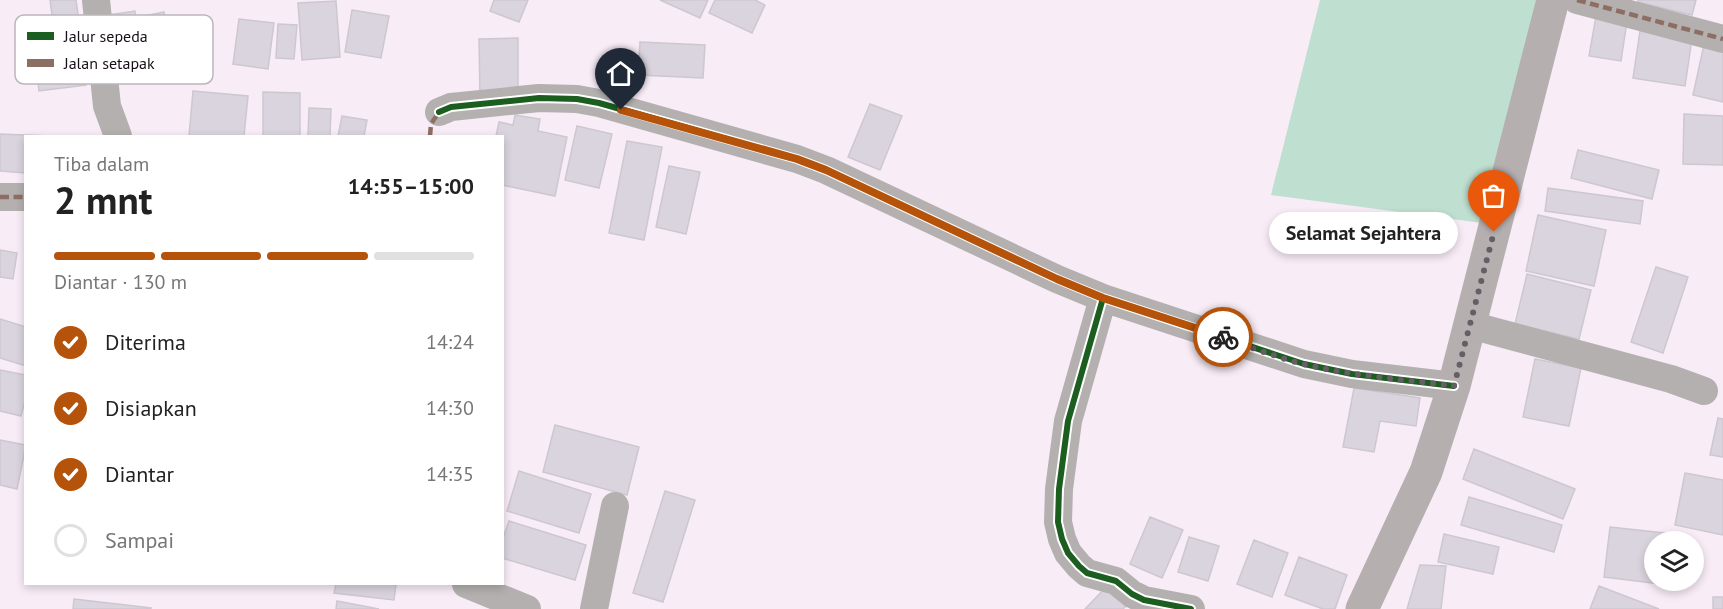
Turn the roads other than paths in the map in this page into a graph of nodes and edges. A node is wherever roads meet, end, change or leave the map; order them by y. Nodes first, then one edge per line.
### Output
1 (96, 0) edge
2 (1553, 0) edge
3 (1577, 0) edge
4 (98, 15) edge
5 (1723, 39) edge
6 (105, 84) edge
7 (439, 112) dead end
8 (118, 135) edge
9 (24, 196) edge
10 (0, 197) edge
11 (1103, 298) junction
12 (1470, 325) junction
13 (1454, 386) junction
14 (1704, 392) dead end
15 (615, 506) dead end
16 (468, 585) edge
17 (527, 609) edge
18 (594, 609) edge
19 (1191, 609) edge
20 (1362, 609) edge

1 - 4 street
2 - 12 main road
3 - 5 street
6 - 8 street
7 - 11 street
9 - 10 street
11 - 13 street
11 - 19 street
12 - 13 main road
12 - 14 street
13 - 20 main road
15 - 18 street
16 - 17 street

